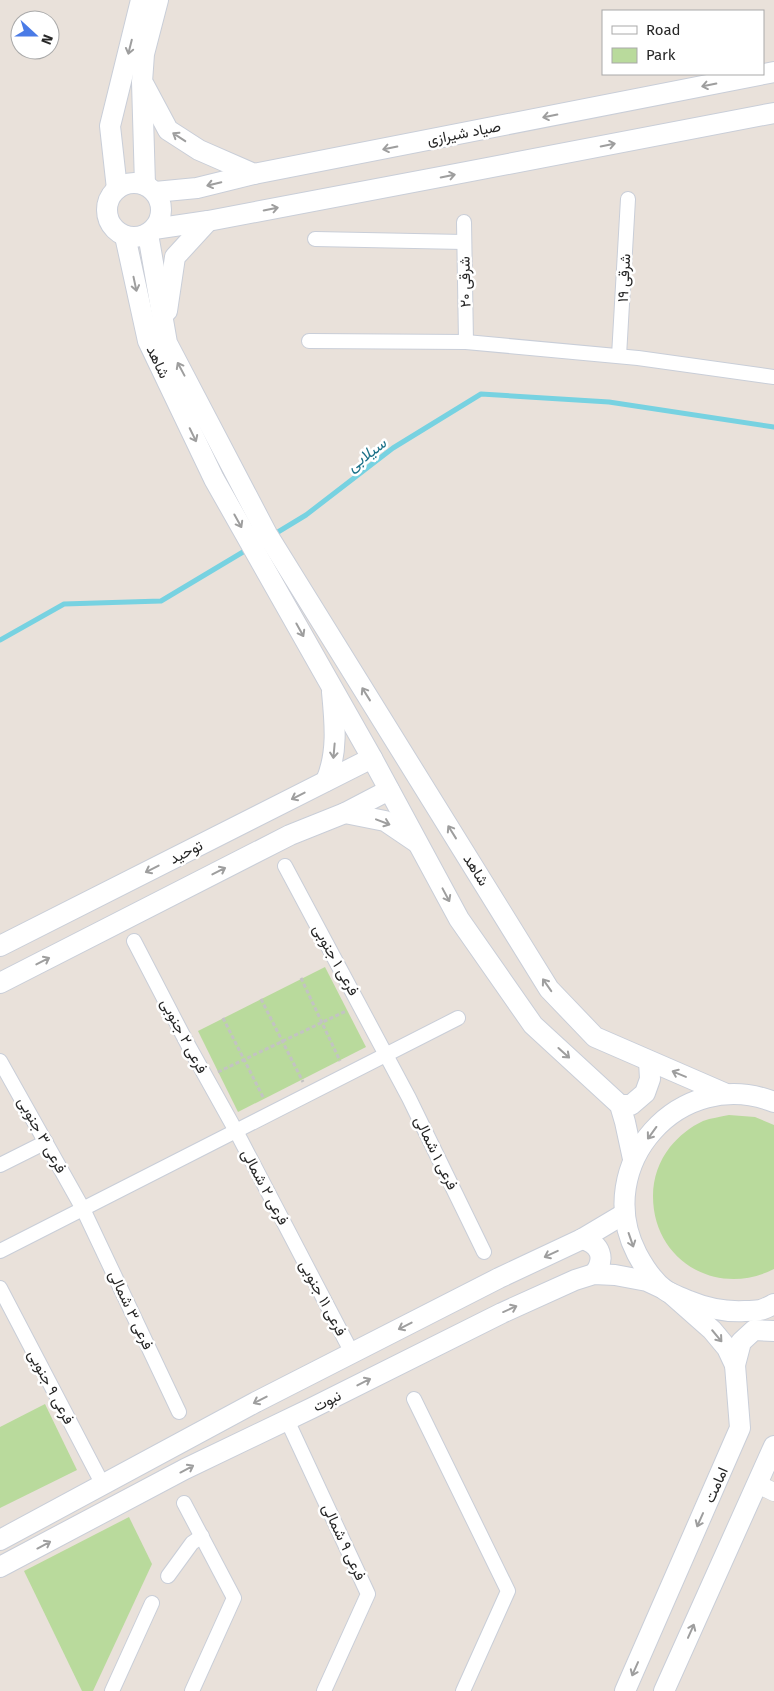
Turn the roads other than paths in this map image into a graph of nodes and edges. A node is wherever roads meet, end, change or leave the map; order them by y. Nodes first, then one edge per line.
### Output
1 (142, 0) edge
2 (158, 0) edge
3 (759, 75) edge
4 (142, 82) junction
5 (774, 113) edge
6 (254, 174) junction
7 (117, 189) junction
8 (150, 189) junction
9 (628, 199) dead end
10 (208, 221) junction
11 (464, 222) dead end
12 (151, 231) junction
13 (125, 236) junction
14 (315, 239) dead end
15 (464, 242) junction
16 (164, 332) junction
17 (309, 341) dead end
18 (466, 342) junction
19 (619, 356) junction
20 (774, 377) edge
21 (331, 685) junction
22 (372, 758) junction
23 (326, 782) junction
24 (389, 790) junction
25 (345, 813) junction
26 (418, 842) junction
27 (285, 866) dead end
28 (134, 941) dead end
29 (0, 946) edge
30 (0, 983) edge
31 (458, 1018) dead end
32 (386, 1054) junction
33 (0, 1060) edge
34 (649, 1061) junction
35 (724, 1093) junction
36 (774, 1102) edge
37 (620, 1105) junction
38 (236, 1131) junction
39 (46, 1142) junction
40 (633, 1159) junction
41 (0, 1165) edge
42 (83, 1209) junction
43 (624, 1214) junction
44 (582, 1239) junction
45 (294, 1242) joint
46 (0, 1251) edge
47 (484, 1252) dead end
48 (594, 1274) junction
49 (0, 1288) edge
50 (666, 1290) junction
51 (774, 1304) edge
52 (774, 1331) edge
53 (352, 1353) junction
54 (735, 1365) junction
55 (414, 1399) dead end
56 (179, 1412) dead end
57 (287, 1420) junction
58 (774, 1446) edge
59 (102, 1485) junction
60 (765, 1488) edge
61 (184, 1503) dead end
62 (202, 1536) junction
63 (0, 1540) edge
64 (0, 1567) edge
65 (168, 1576) dead end
66 (152, 1603) dead end
67 (112, 1691) edge
68 (192, 1691) edge
69 (324, 1691) edge
70 (463, 1691) edge
71 (625, 1691) edge
72 (664, 1691) edge

1 -> 7 main road
2 - 4 main road
3 -> 6 main road, صیاد شیرازی
6 -> 4 main road
4 - 8 main road
10 -> 5 main road
6 -> 8 main road, صیاد شیرازی
7 - 8 main road
7 - 13 main road
8 - 12 main road
9 - 19 street, ۱۹ شرقی
10 - 12 main road
10 - 16 main road
11 - 15 street, ۲۰ شرقی
12 - 13 main road
12 - 16 main road, شاهد
13 -> 21 main road, شاهد
14 - 15 street
15 - 18 street, ۲۰ شرقی
34 -> 16 main road, شاهد
17 - 18 street
18 - 19 street
19 - 20 street
21 - 22 main road
21 -> 23 main road
22 - 23 main road, توحید
22 - 24 main road
23 -> 29 main road, توحید
24 - 25 main road
24 - 26 main road
25 -> 26 main road
30 -> 25 main road
26 -> 37 main road
27 - 32 street, فرعی ۱ جنوبی
28 - 38 street, فرعی ۲ جنوبی
31 - 32 street
32 - 38 street
32 - 47 street, فرعی ۱ شمالی
33 - 39 street, فرعی ۳ جنوبی
35 -> 34 main road, شاهد
34 - 37 main road
35 - 36 main road
35 -> 40 main road
37 - 40 main road
38 - 42 street
38 - 45 street, فرعی ۲ شمالی
39 - 41 street
39 - 42 street, فرعی ۳ جنوبی
40 - 43 main road
42 - 46 street
42 - 56 street, فرعی ۳ شمالی
43 - 44 main road, نبوت
43 -> 50 main road
44 - 48 main road
44 -> 53 main road, نبوت
45 - 53 street, فرعی ۱۱ جنوبی
48 - 50 main road, نبوت
57 -> 48 main road, نبوت
49 - 59 street, فرعی ۹ جنوبی
50 - 51 main road, نبوت
50 -> 54 main road, امامت
52 - 54 main road
53 -> 59 main road, نبوت
54 -> 71 main road, امامت
55 - 70 street
64 -> 57 main road, نبوت
57 - 69 street, فرعی ۹ شمالی
58 - 60 main road
59 - 63 main road, نبوت
72 -> 60 main road
61 - 62 street
62 - 65 street
62 - 68 street
66 - 67 street

